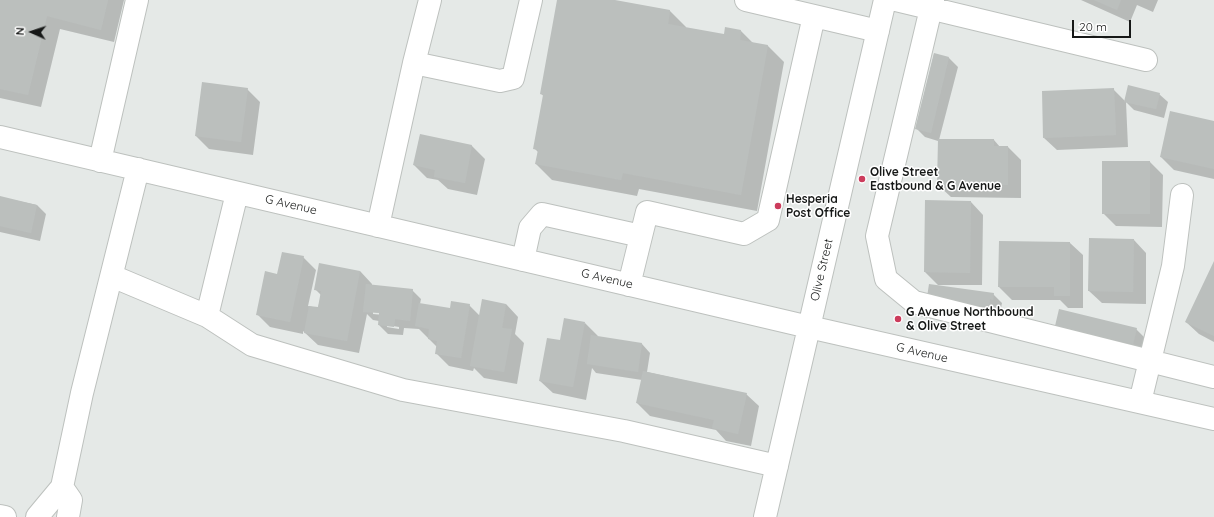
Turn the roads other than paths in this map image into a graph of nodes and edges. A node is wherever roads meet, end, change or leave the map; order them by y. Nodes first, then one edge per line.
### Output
1 (137, 0) edge
2 (430, 0) edge
3 (531, 0) edge
4 (746, 0) edge
5 (885, 0) edge
6 (896, 0) edge
7 (932, 4) edge
8 (814, 16) junction
9 (878, 31) junction
10 (416, 58) junction
11 (1146, 60) dead end
12 (0, 137) edge
13 (100, 161) junction
14 (138, 169) junction
15 (237, 193) junction
16 (1182, 196) dead end
17 (378, 226) junction
18 (640, 236) junction
19 (523, 260) junction
20 (112, 276) junction
21 (629, 285) junction
22 (207, 316) junction
23 (809, 327) junction
24 (1151, 362) junction
25 (1214, 377) edge
26 (1140, 402) junction
27 (1214, 419) edge
28 (777, 466) junction
29 (62, 487) junction
30 (0, 516) edge
31 (5, 517) edge
32 (37, 517) edge
33 (68, 517) edge
34 (765, 517) edge

1 - 13 street
2 - 10 street
3 - 10 street
4 - 8 street
5 - 9 street, Olive Street
6 - 7 street
7 - 11 street
7 - 24 street
8 - 9 street
8 - 18 street
9 - 23 street, Olive Street
10 - 17 street
12 - 13 street, G Avenue
13 - 14 street, G Avenue
14 - 15 street, G Avenue
14 - 20 street
15 - 17 street, G Avenue
15 - 22 street
16 - 24 street
17 - 19 street, G Avenue
18 - 19 street
18 - 21 street
19 - 21 street, G Avenue
20 - 22 street
20 - 29 street
21 - 23 street, G Avenue
22 - 28 street
23 - 26 street, G Avenue
23 - 28 street, Olive Street
24 - 25 street
24 - 26 street
26 - 27 street, G Avenue
28 - 34 street, Olive Street
29 - 32 street
29 - 33 street
30 - 31 street

